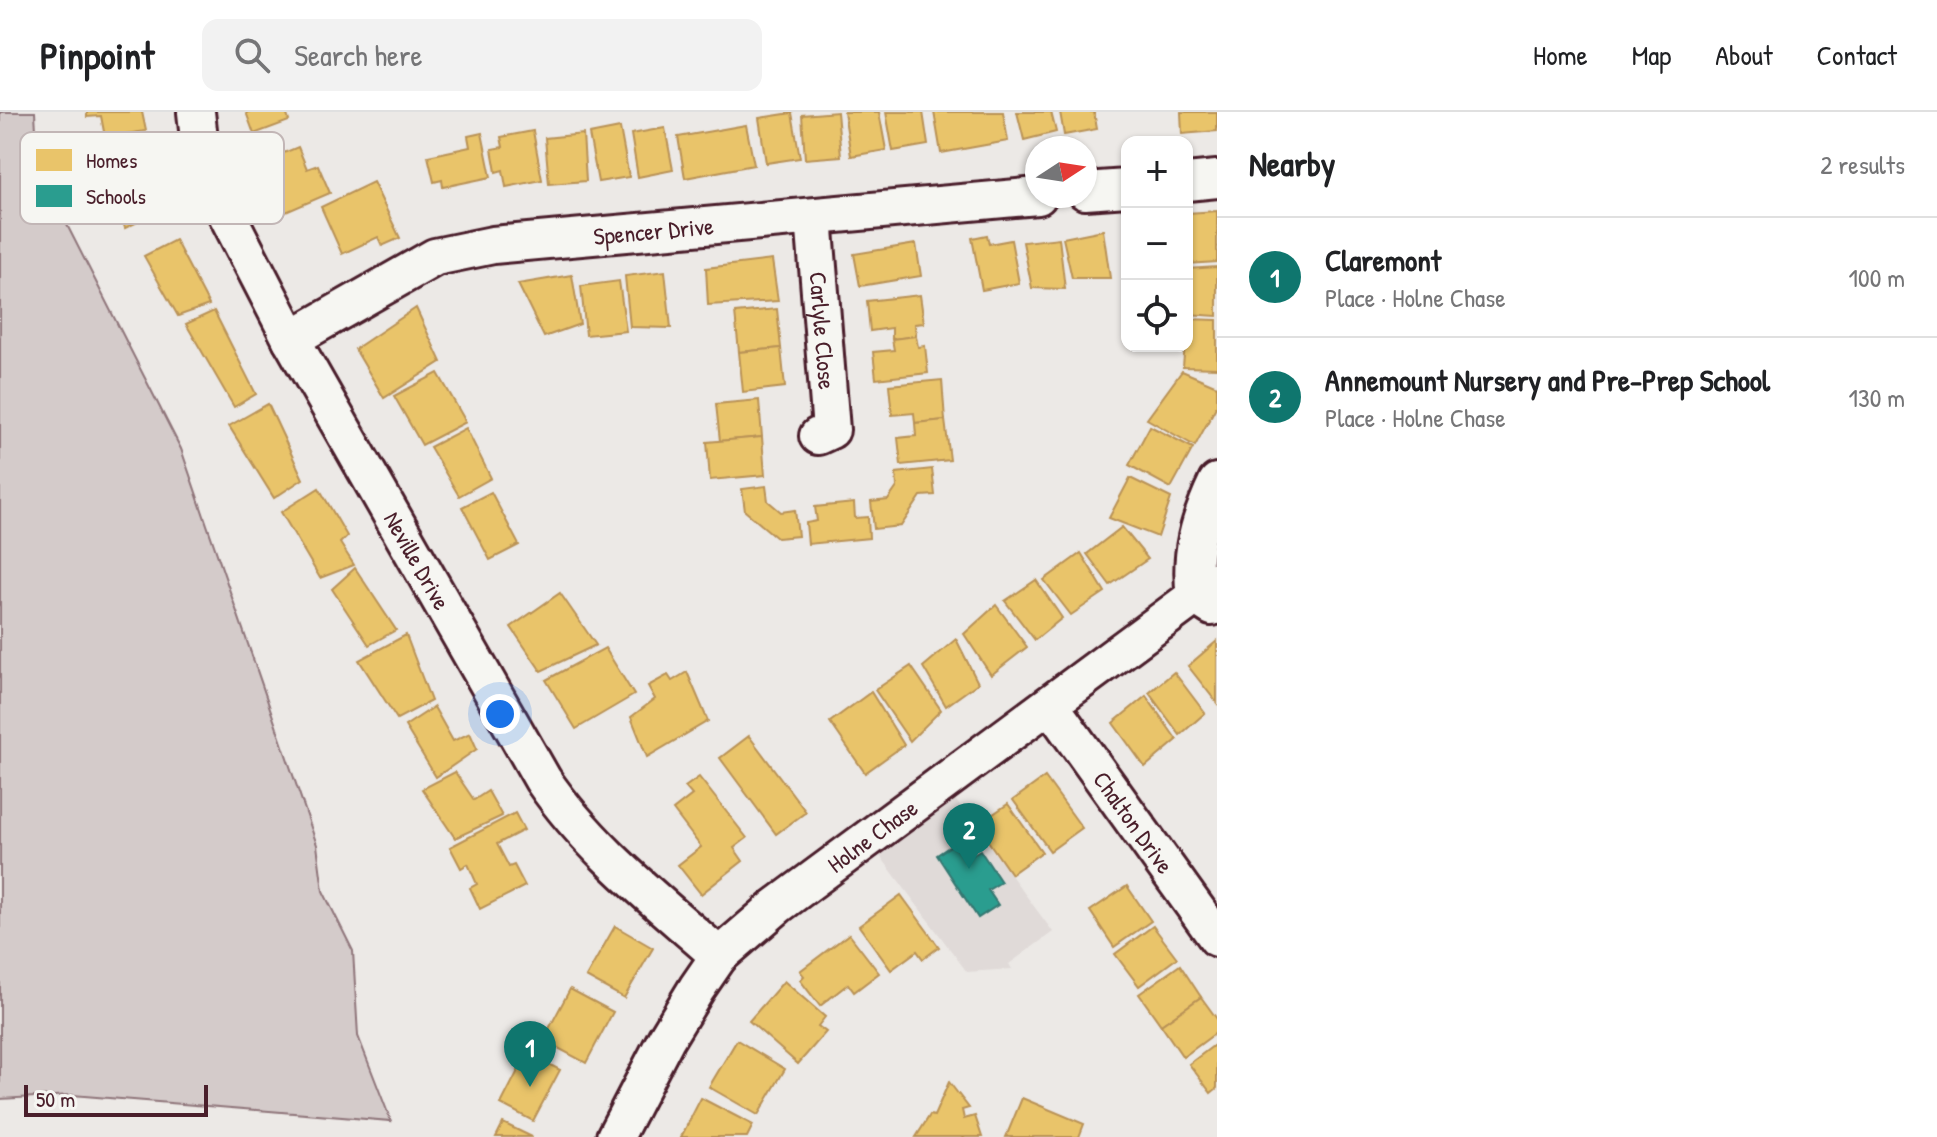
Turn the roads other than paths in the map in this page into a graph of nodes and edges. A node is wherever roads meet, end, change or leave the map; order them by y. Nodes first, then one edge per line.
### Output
1 (196, 112) edge
2 (198, 132) edge
3 (1217, 179) edge
4 (1193, 181) edge
5 (1121, 188) edge
6 (1097, 190) edge
7 (1025, 197) edge
8 (814, 217) junction
9 (232, 224) edge
10 (291, 339) junction
11 (818, 436) dead end
12 (1217, 482) edge
13 (1210, 596) edge
14 (1050, 705) junction
15 (1217, 938) edge
16 (719, 956) junction
17 (615, 1137) edge

1 - 2 street, Neville Drive
3 - 4 street
5 - 6 street
7 - 8 street, Spencer Drive
8 - 10 street, Spencer Drive
8 - 11 street, Carlyle Close
9 - 10 street, Neville Drive
10 - 16 street, Neville Drive
12 - 13 street, Holne Chase
13 - 14 street, Holne Chase
14 - 15 street, Chalton Drive
14 - 16 street, Holne Chase
16 - 17 street, Holne Chase

